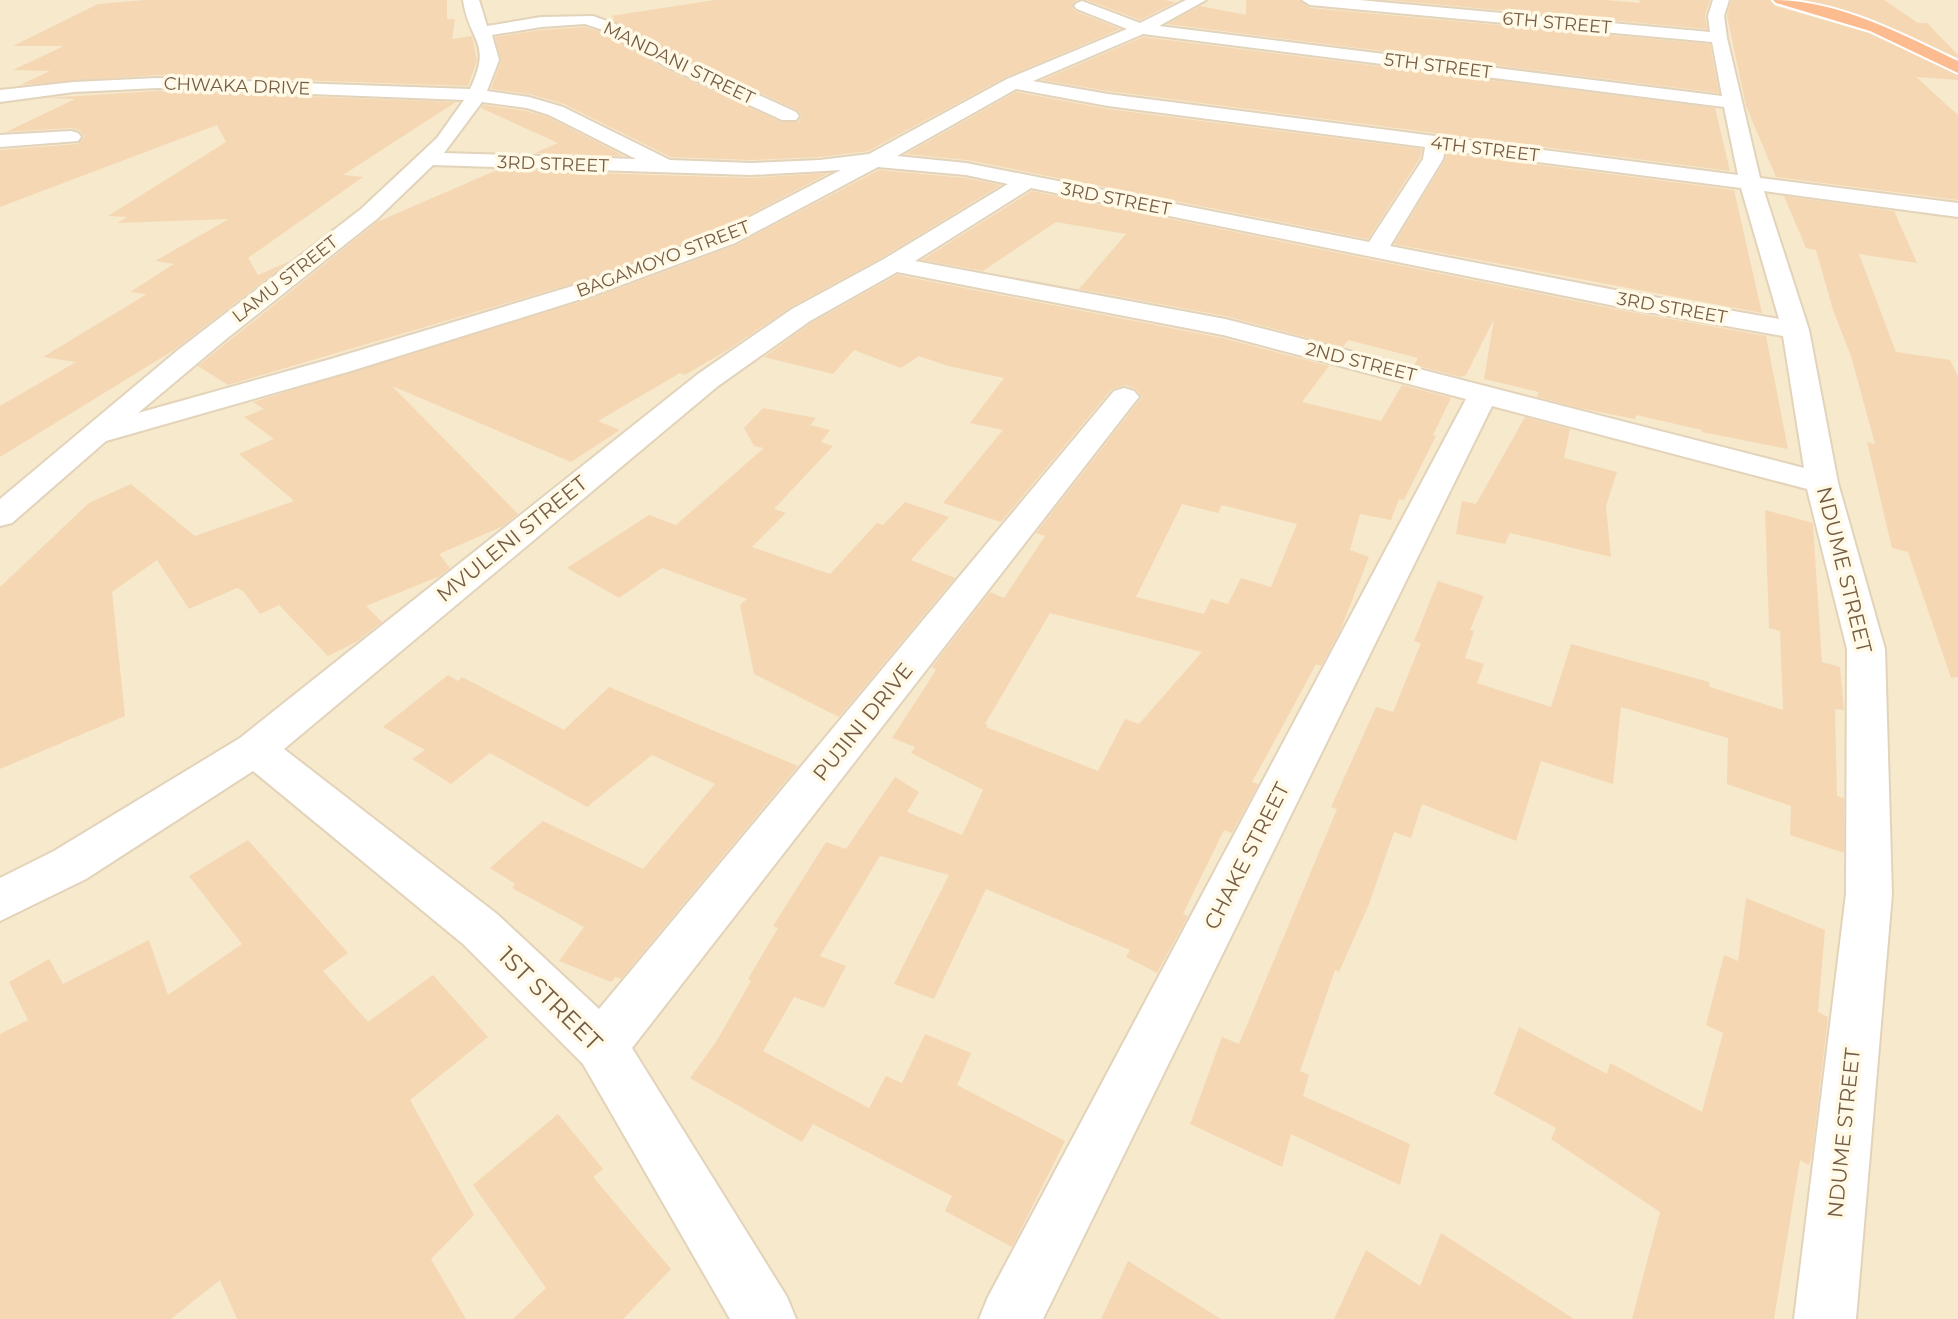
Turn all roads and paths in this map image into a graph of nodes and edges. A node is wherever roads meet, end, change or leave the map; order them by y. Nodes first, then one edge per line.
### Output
1 (471, 0) edge
2 (1198, 0) edge
3 (1310, 0) edge
4 (1782, 0) edge
5 (1080, 8) edge
6 (1715, 10) edge
7 (1141, 29) junction
8 (483, 31) junction
9 (1044, 53) dead end
10 (1958, 68) edge
11 (1013, 83) junction
12 (475, 95) junction
13 (0, 96) edge
14 (1734, 103) junction
15 (789, 116) dead end
16 (71, 137) dead end
17 (0, 141) edge
18 (1436, 142) junction
19 (428, 159) junction
20 (875, 160) junction
21 (669, 168) junction
22 (1028, 181) junction
23 (1750, 183) junction
24 (735, 190) dead end
25 (761, 199) dead end
26 (788, 208) junction
27 (1958, 210) edge
28 (1375, 251) junction
29 (893, 264) junction
30 (1796, 330) junction
31 (1484, 393) junction
32 (1124, 397) dead end
33 (93, 435) junction
34 (1822, 484) junction
35 (0, 516) edge
36 (255, 749) junction
37 (0, 901) edge
38 (601, 1046) junction
39 (765, 1319) edge
40 (1010, 1319) edge
41 (1825, 1319) edge

1 - 8 street, LAMU STREET
2 - 7 street, BAGAMOYO STREET
3 - 6 street, 6TH STREET
4 - 10 highway
5 - 7 street, 5TH STREET
6 - 14 street, NDUME STREET
7 - 11 street, BAGAMOYO STREET
7 - 14 street, 5TH STREET
8 - 12 street, LAMU STREET
8 - 15 street, MANDANI STREET
9 - 11 street
11 - 18 street, 4TH STREET
11 - 20 street, BAGAMOYO STREET
12 - 13 street, CHWAKA DRIVE
12 - 19 street, LAMU STREET
12 - 21 street, CHWAKA DRIVE
14 - 23 street, NDUME STREET
16 - 17 street
18 - 23 street, 4TH STREET
18 - 28 street
19 - 21 street, 3RD STREET
19 - 33 street, LAMU STREET
20 - 21 street, 3RD STREET
20 - 22 street, 3RD STREET
20 - 26 street, BAGAMOYO STREET
21 - 24 street
22 - 28 street, 3RD STREET
22 - 29 street, MVULENI STREET
23 - 27 street, 4TH STREET
23 - 30 street, NDUME STREET
25 - 26 street
26 - 33 street, BAGAMOYO STREET
28 - 30 street, 3RD STREET
29 - 31 street, 2ND STREET
29 - 36 street, MVULENI STREET
30 - 34 street, NDUME STREET
31 - 34 street, 2ND STREET
31 - 40 street, CHAKE STREET
32 - 38 street, PUJINI DRIVE
33 - 35 street, LAMU STREET
34 - 41 street, NDUME STREET
36 - 37 street, MVULENI STREET
36 - 38 street, 1ST STREET
38 - 39 street, 1ST STREET

